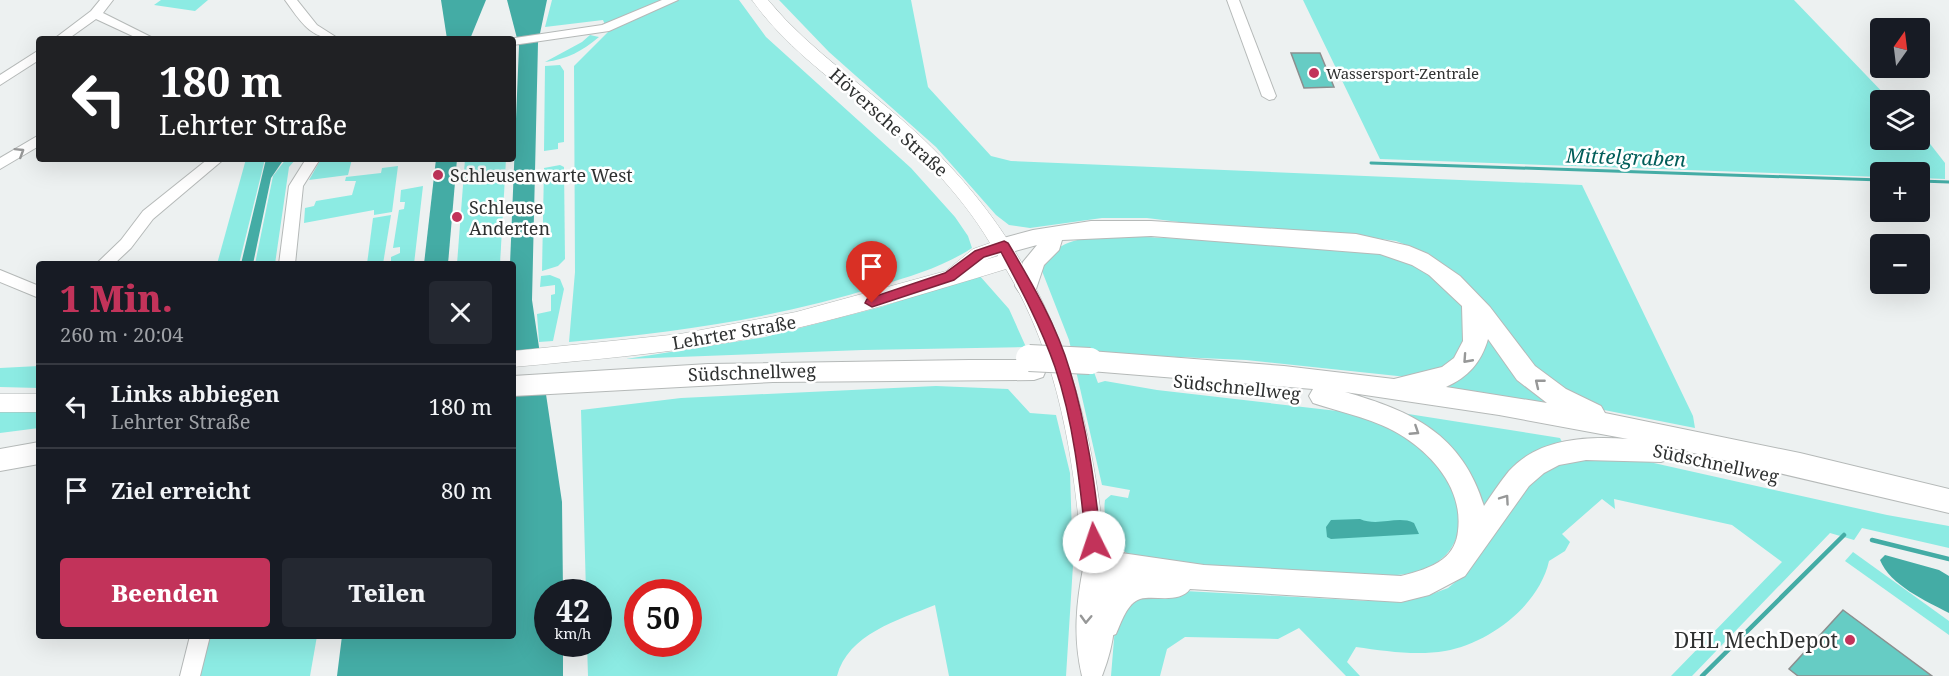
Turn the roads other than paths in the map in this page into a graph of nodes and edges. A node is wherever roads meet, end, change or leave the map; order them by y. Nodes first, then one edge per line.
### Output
1 (107, 0) edge
2 (291, 0) edge
3 (672, 0) edge
4 (759, 0) edge
5 (1233, 0) edge
6 (94, 14) junction
7 (64, 36) edge
8 (143, 36) edge
9 (327, 36) edge
10 (516, 41) edge
11 (36, 56) edge
12 (16, 71) junction
13 (0, 76) edge
14 (0, 81) edge
15 (1269, 96) dead end
16 (36, 142) edge
17 (213, 162) edge
18 (311, 162) edge
19 (0, 164) edge
20 (1086, 229) junction
21 (1051, 244) junction
22 (1008, 252) junction
23 (107, 261) edge
24 (287, 261) edge
25 (0, 276) edge
26 (1027, 286) junction
27 (36, 291) edge
28 (1473, 304) junction
29 (516, 358) edge
30 (588, 366) junction
31 (1092, 367) junction
32 (516, 374) edge
33 (1348, 383) junction
34 (516, 385) edge
35 (1322, 396) junction
36 (0, 403) edge
37 (36, 403) edge
38 (1655, 441) junction
39 (36, 442) edge
40 (0, 448) edge
41 (36, 454) edge
42 (0, 460) edge
43 (1949, 501) edge
44 (1949, 518) edge
45 (1470, 546) junction
46 (1094, 562) junction
47 (1204, 578) junction
48 (1134, 586) junction
49 (1106, 624) junction
50 (199, 639) edge
51 (190, 676) edge
52 (1092, 676) edge

1 - 6 street
2 - 9 street
3 - 10 street
4 - 22 main road, Höversche Straße
5 - 15 street
6 - 7 street
6 - 8 street
11 - 12 street
12 - 13 street
12 - 14 street
19 -> 16 street
17 - 23 street
18 - 24 street
20 - 21 highway
20 - 22 highway
20 - 28 highway
21 - 22 highway
21 - 26 highway
22 - 26 main road, Höversche Straße
22 - 30 main road, Lehrter Straße
25 - 27 street
26 - 46 main road, Höversche Straße
28 -> 33 highway
38 -> 28 highway
29 - 30 main road, Lehrter Straße
30 - 31 highway, Südschnellweg
30 - 32 highway, Südschnellweg
30 - 34 highway, Südschnellweg
31 - 33 highway, Südschnellweg
31 - 35 highway, Südschnellweg
33 - 38 highway, Südschnellweg
35 - 38 highway, Südschnellweg
35 -> 45 highway
36 - 37 main road
38 - 43 highway, Südschnellweg
38 - 44 highway, Südschnellweg
45 -> 38 highway
39 - 40 highway
41 - 42 highway
45 - 47 highway
46 - 47 highway
46 - 48 highway
46 - 49 street, Höversche Straße
46 -> 52 street, Höversche Straße
47 - 48 highway
48 - 49 highway
49 - 52 street, Höversche Straße
50 - 51 street

